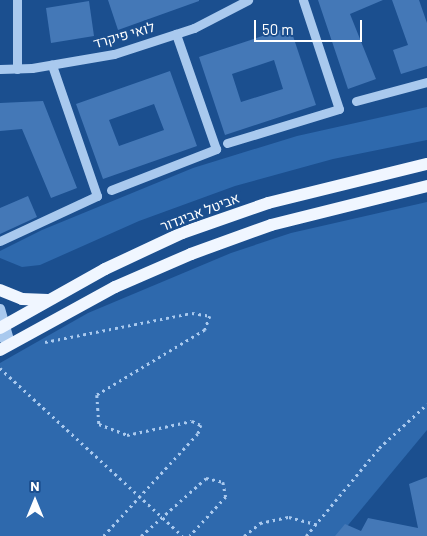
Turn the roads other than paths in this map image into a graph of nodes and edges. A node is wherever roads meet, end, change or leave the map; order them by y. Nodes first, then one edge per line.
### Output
1 (17, 0) edge
2 (248, 0) edge
3 (302, 0) edge
4 (176, 34) junction
5 (52, 65) junction
6 (17, 68) junction
7 (0, 69) edge
8 (427, 82) edge
9 (356, 101) dead end
10 (228, 143) dead end
11 (427, 164) edge
12 (427, 186) edge
13 (111, 190) dead end
14 (0, 241) edge
15 (0, 290) edge
16 (50, 300) junction
17 (0, 308) edge
18 (4, 326) edge
19 (3, 343) edge

1 - 6 street
2 - 4 street, לואי פיקרד
3 - 10 street
4 - 5 street, לואי פיקרד
4 - 13 street
5 - 6 street, לואי פיקרד
5 - 14 street
6 - 7 street, לואי פיקרד
8 - 9 street
11 - 16 main road, אביטל אביגדור
12 - 19 main road
15 - 16 main road
16 - 18 main road, אביטל אביגדור
17 - 18 street
18 - 19 street

